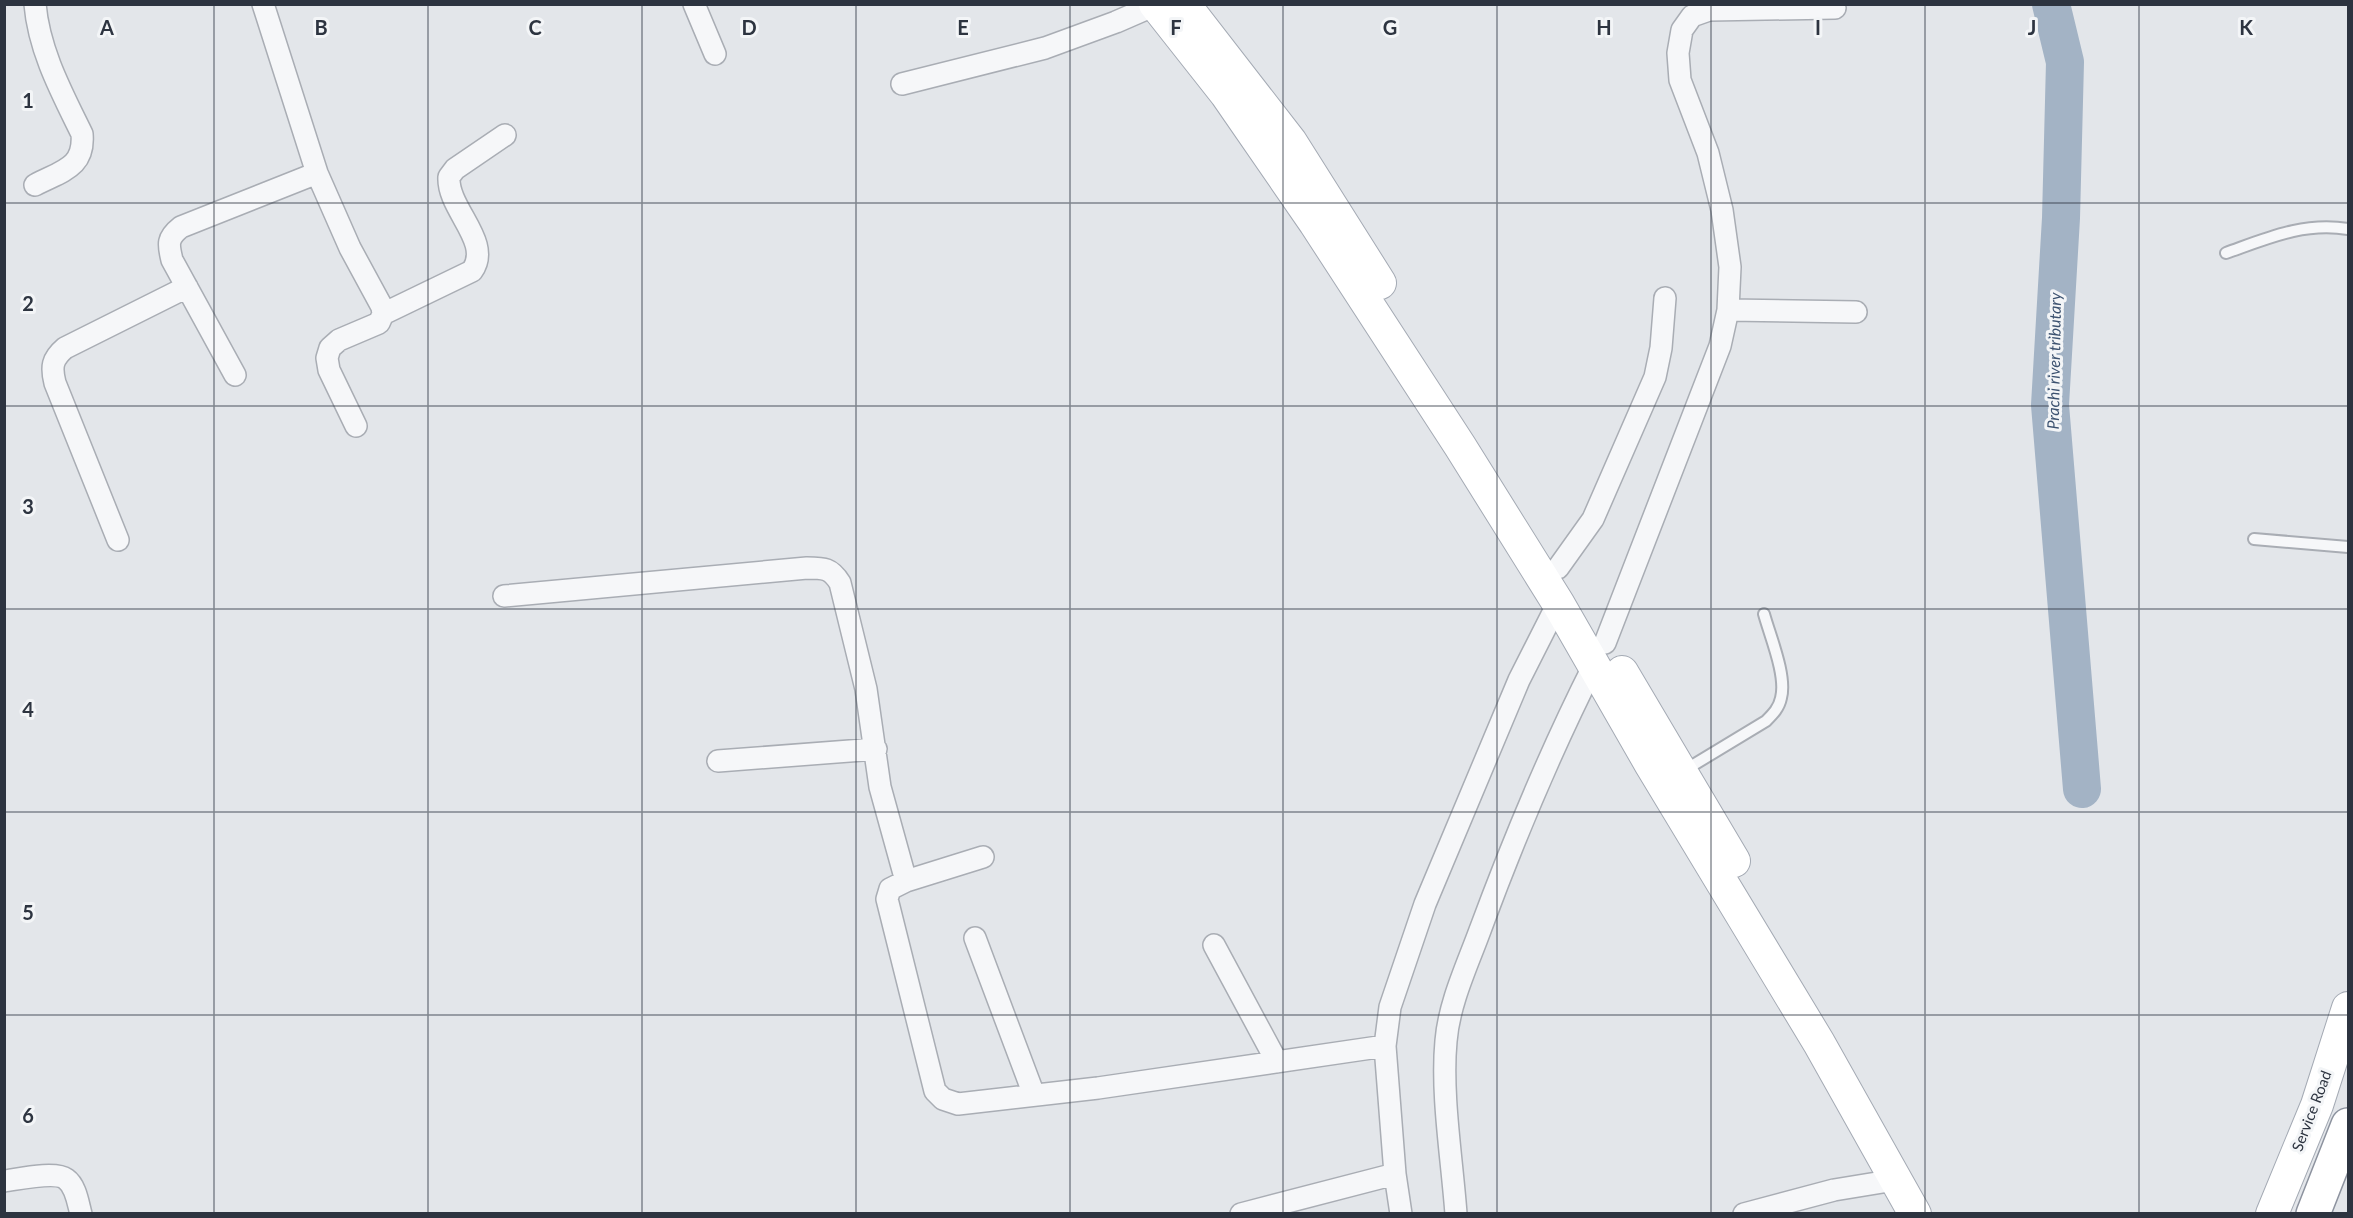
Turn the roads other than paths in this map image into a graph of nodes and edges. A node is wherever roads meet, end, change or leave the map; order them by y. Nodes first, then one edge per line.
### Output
1 (35, 4) edge
2 (264, 4) edge
3 (693, 4) edge
4 (1184, 4) edge
5 (1155, 5) edge
6 (1835, 8) dead end
7 (715, 54) dead end
8 (902, 84) dead end
9 (505, 135) dead end
10 (317, 173) junction
11 (35, 185) dead end
12 (2349, 229) edge
13 (2226, 253) dead end
14 (187, 288) junction
15 (1665, 298) dead end
16 (1728, 310) junction
17 (1856, 312) dead end
18 (383, 314) junction
19 (235, 375) dead end
20 (356, 426) dead end
21 (2254, 539) dead end
22 (118, 540) dead end
23 (2349, 547) edge
24 (1563, 594) junction
25 (504, 596) dead end
26 (1764, 614) dead end
27 (1597, 650) junction
28 (876, 749) junction
29 (718, 761) dead end
30 (1682, 772) junction
31 (983, 857) dead end
32 (906, 881) junction
33 (975, 938) dead end
34 (1214, 945) dead end
35 (2349, 1008) edge
36 (1386, 1046) junction
37 (1276, 1062) junction
38 (1034, 1095) junction
39 (2349, 1125) edge
40 (1395, 1174) junction
41 (1895, 1180) junction
42 (4, 1181) edge
43 (81, 1214) edge
44 (1241, 1214) edge
45 (1401, 1214) edge
46 (1456, 1214) edge
47 (1744, 1214) edge
48 (1914, 1214) edge
49 (1935, 1214) edge
50 (2272, 1214) edge
51 (2313, 1214) edge

1 - 11 street
2 - 10 street
3 - 7 street
4 - 24 main road
5 - 8 street
5 - 24 main road
6 - 16 street
9 - 18 street
10 - 14 street
10 - 18 street
12 - 13 lane
14 - 19 street
14 - 22 street
15 - 24 street
16 - 17 street
16 - 27 street
18 - 20 street
21 - 23 lane
24 - 27 main road
24 - 36 street
25 - 28 street
26 - 30 lane
27 - 30 main road
27 - 41 main road
27 - 46 street
28 - 29 street
28 - 32 street
30 - 49 main road
31 - 32 street
32 - 38 street
33 - 38 street
34 - 37 street
35 - 50 main road, Service Road
36 - 37 street
36 - 40 street
37 - 38 street
39 - 51 highway
40 - 44 street
40 - 45 street
41 - 47 street
41 - 48 main road
42 - 43 street

